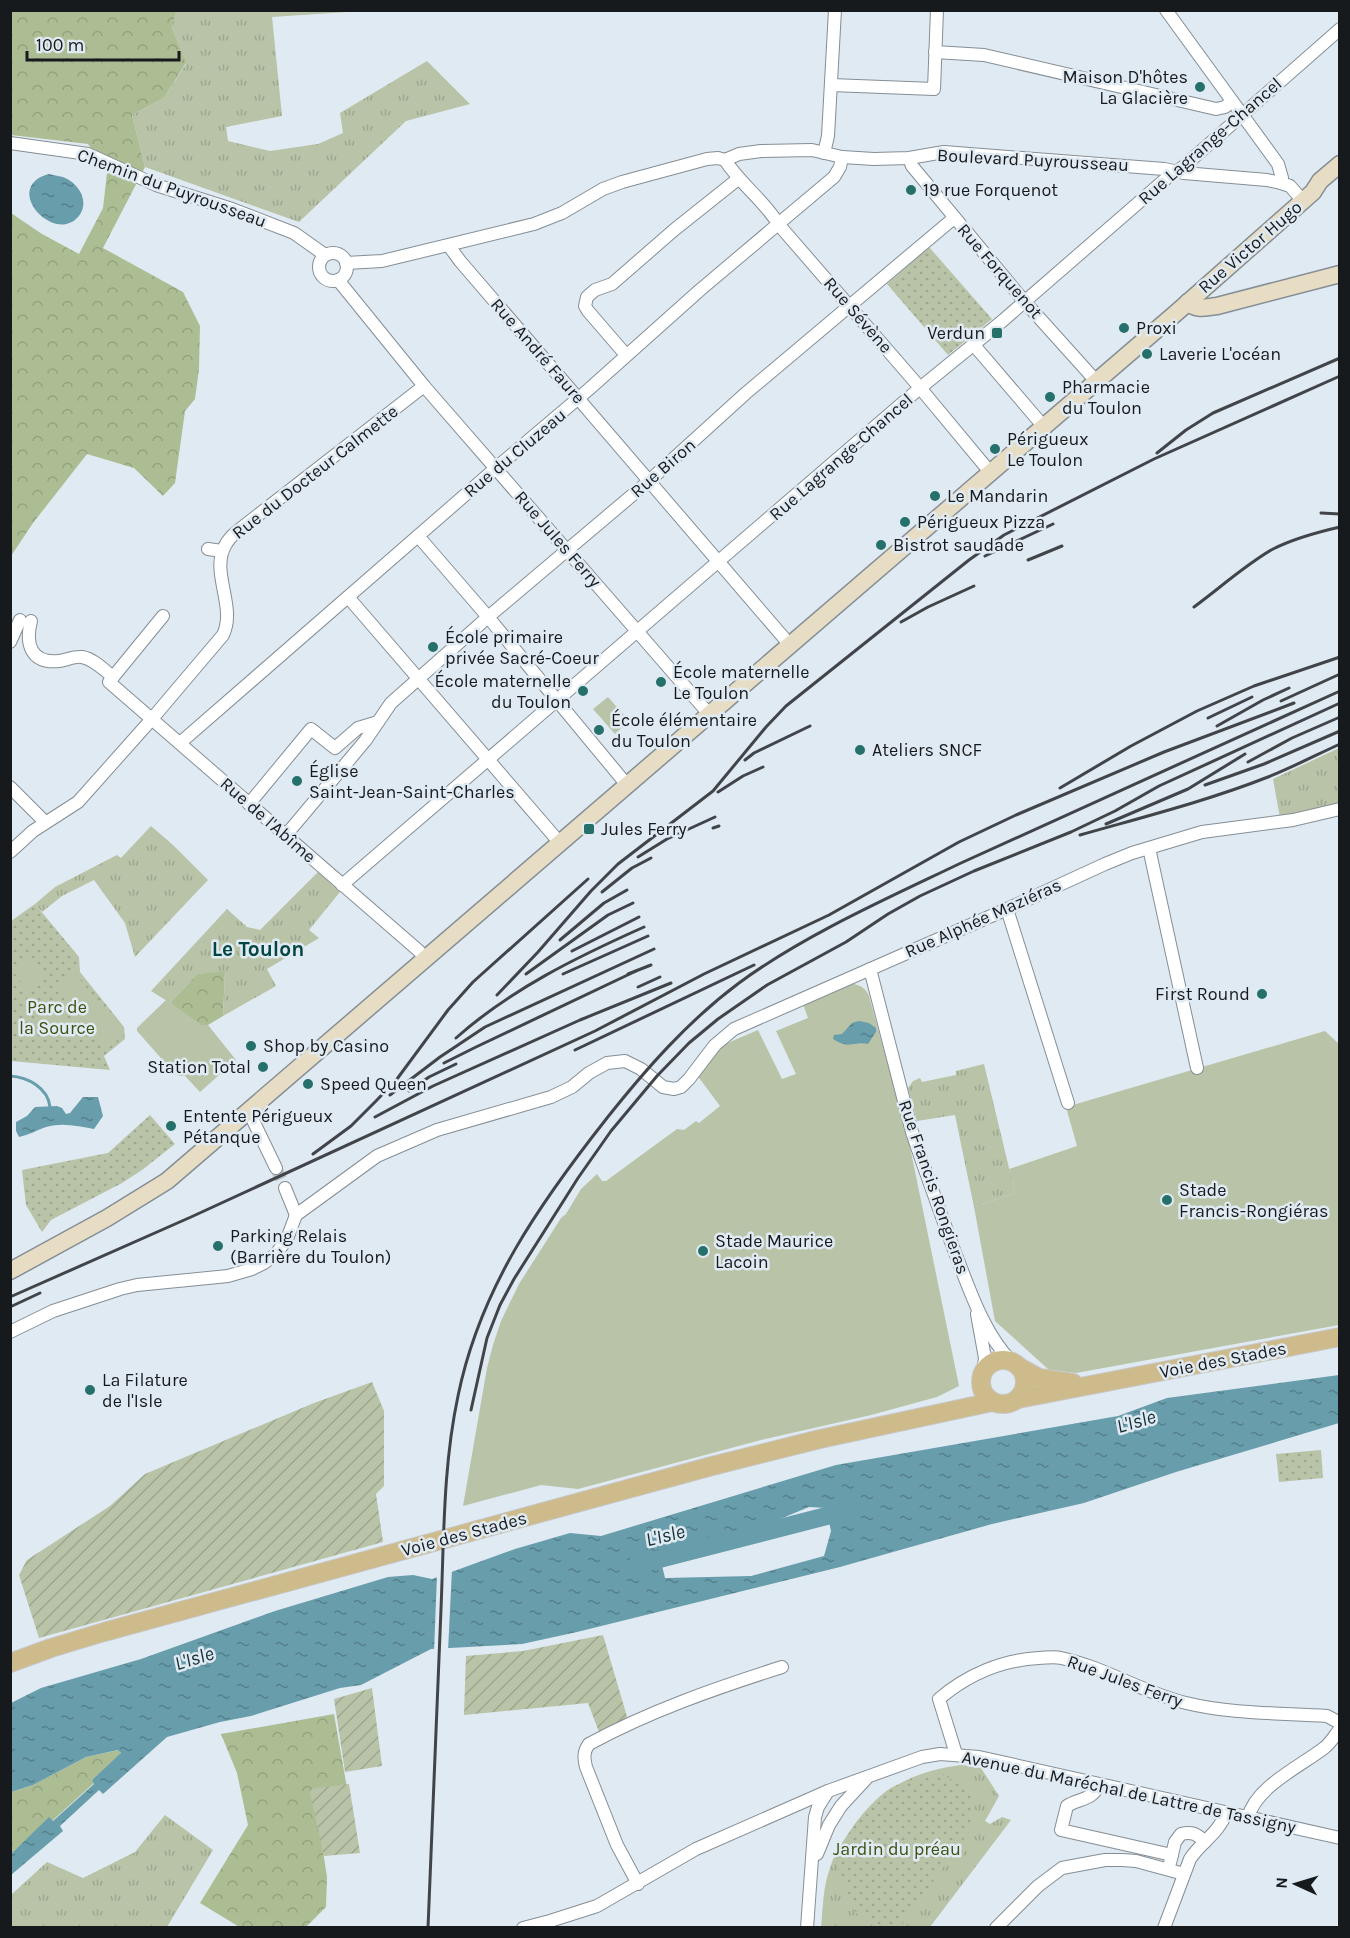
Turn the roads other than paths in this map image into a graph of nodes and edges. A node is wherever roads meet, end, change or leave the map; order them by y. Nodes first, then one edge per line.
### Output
1 (835, 10) edge
2 (937, 10) edge
3 (1166, 10) edge
4 (1340, 29) edge
5 (935, 52) junction
6 (831, 85) junction
7 (1232, 101) junction
8 (1242, 114) junction
9 (10, 143) edge
10 (824, 153) junction
11 (842, 157) junction
12 (909, 158) junction
13 (725, 160) junction
14 (1340, 167) edge
15 (1176, 171) junction
16 (1340, 176) edge
17 (738, 179) junction
18 (1281, 183) junction
19 (1308, 196) junction
20 (954, 218) junction
21 (779, 225) junction
22 (449, 246) junction
23 (325, 255) junction
24 (346, 263) junction
25 (1340, 274) edge
26 (338, 280) junction
27 (1024, 301) junction
28 (1188, 302) junction
29 (850, 307) junction
30 (974, 344) junction
31 (626, 355) junction
32 (1096, 381) junction
33 (424, 386) junction
34 (920, 388) junction
35 (579, 398) junction
36 (1044, 427) junction
37 (496, 468) junction
38 (990, 472) junction
39 (649, 481) junction
40 (418, 536) junction
41 (207, 549) dead end
42 (567, 550) junction
43 (222, 551) junction
44 (718, 562) junction
45 (348, 597) junction
46 (162, 616) dead end
47 (488, 617) junction
48 (638, 631) junction
49 (10, 642) edge
50 (790, 645) junction
51 (418, 678) junction
52 (111, 680) junction
53 (557, 701) junction
54 (709, 714) junction
55 (151, 720) junction
56 (378, 722) junction
57 (180, 743) junction
58 (488, 760) junction
59 (627, 785) junction
60 (10, 787) edge
61 (249, 804) junction
62 (1340, 809) edge
63 (45, 822) junction
64 (286, 836) junction
65 (560, 843) junction
66 (1149, 848) junction
67 (10, 852) edge
68 (342, 885) junction
69 (1007, 909) junction
70 (425, 959) junction
71 (870, 969) junction
72 (1197, 1068) dead end
73 (1068, 1103) dead end
74 (248, 1110) junction
75 (276, 1168) tunnel mouth
76 (285, 1188) tunnel mouth
77 (297, 1215) junction
78 (10, 1271) edge
79 (974, 1301) junction
80 (10, 1332) edge
81 (1340, 1337) edge
82 (1016, 1364) junction
83 (982, 1376) junction
84 (1107, 1382) junction
85 (1018, 1400) junction
86 (992, 1402) junction
87 (920, 1418) junction
88 (10, 1663) edge
89 (782, 1667) dead end
90 (1340, 1723) edge
91 (1340, 1729) edge
92 (956, 1754) junction
93 (867, 1778) junction
94 (1098, 1785) junction
95 (828, 1791) junction
96 (794, 1806) junction
97 (841, 1806) junction
98 (1226, 1813) junction
99 (815, 1817) junction
100 (1248, 1818) junction
101 (1340, 1838) edge
102 (1205, 1842) junction
103 (1172, 1856) junction
104 (1169, 1870) junction
105 (812, 1872) junction
106 (1184, 1874) junction
107 (638, 1884) junction
108 (554, 1924) edge
109 (523, 1928) edge
110 (807, 1928) edge
111 (996, 1928) edge
112 (1164, 1928) edge

1 - 6 street
2 - 5 street
3 - 7 street
4 - 8 street, Rue Lagrange-Chancel
5 - 6 street
5 - 7 street
6 - 10 street
7 - 8 street
8 - 15 street, Rue Lagrange-Chancel
8 - 18 street
9 - 23 street, Chemin du Puyrousseau
10 - 11 street, Boulevard Puyrousseau
10 - 13 street, Boulevard Puyrousseau
11 - 12 street, Boulevard Puyrousseau
11 - 21 street, Rue du Cluzeau
12 - 15 street, Boulevard Puyrousseau
12 - 20 street, Rue Forquenot
13 - 17 street, Rue Sévène
13 - 22 street, Boulevard Puyrousseau
14 - 19 main road, Rue Victor Hugo
15 - 18 street, Boulevard Puyrousseau
15 - 27 street, Rue Lagrange-Chancel
16 - 19 main road, Rue Victor Hugo
17 - 21 street, Rue Sévène
17 - 31 street
18 - 19 street
19 - 28 main road, Rue Victor Hugo
20 - 27 street, Rue Forquenot
20 - 29 street, Rue Biron
21 - 29 street, Rue Sévène
21 - 31 street, Rue du Cluzeau
22 - 24 street
22 - 35 street, Rue André Faure
23 - 24 street
23 - 26 street
24 - 26 street
25 - 28 main road
26 - 33 street, Rue Jules Ferry
27 - 30 street, Rue Lagrange-Chancel
27 - 32 street, Rue Forquenot
28 - 32 main road, Rue Victor Hugo
29 - 34 street, Rue Sévène
29 - 39 street, Rue Biron
30 - 34 street, Rue Lagrange-Chancel
30 - 36 street
31 - 35 street, Rue du Cluzeau
32 - 36 main road, Rue Victor Hugo
33 - 37 street, Rue Jules Ferry
33 - 43 street, Rue du Docteur Calmette
34 - 38 street, Rue Sévène
34 - 44 street, Rue Lagrange-Chancel
35 - 37 street, Rue du Cluzeau
35 - 39 street, Rue André Faure
36 - 38 main road, Rue Victor Hugo
37 - 40 street, Rue du Cluzeau
37 - 42 street, Rue Jules Ferry
38 - 50 main road, Rue Victor Hugo
39 - 42 street, Rue Biron
39 - 44 street, Rue André Faure
40 - 45 street, Rue du Cluzeau
40 - 47 street
41 - 43 street
42 - 47 street, Rue Biron
42 - 48 street, Rue Jules Ferry
43 - 55 street, Rue du Docteur Calmette
44 - 48 street, Rue Lagrange-Chancel
44 - 50 street, Rue André Faure
45 - 51 street
45 - 57 street, Rue du Cluzeau
46 - 52 street
47 - 51 street, Rue Biron
47 - 53 street
48 - 53 street, Rue Lagrange-Chancel
48 - 54 street, Rue Jules Ferry
49 - 52 street, Rue de l'Abîme
50 - 54 main road, Rue Victor Hugo
51 - 56 street, Rue Biron
51 - 58 street
52 - 55 street, Rue de l'Abîme
53 - 58 street, Rue Lagrange-Chancel
53 - 59 street
54 - 59 main road, Rue Victor Hugo
55 - 57 street, Rue de l'Abîme
55 - 63 street, Rue du Docteur Calmette
56 - 61 street, Rue Biron
56 - 64 street, Rue Biron
57 - 61 street, Rue de l'Abîme
58 - 65 street
58 - 68 street, Rue Lagrange-Chancel
59 - 65 main road, Rue Victor Hugo
60 - 63 street
61 - 64 street, Rue de l'Abîme
62 - 66 street, Rue Alphée Maziéras
63 - 67 street, Rue du Docteur Calmette
64 - 68 street, Rue de l'Abîme
65 - 70 main road, Rue Victor Hugo
66 - 69 street, Rue Alphée Maziéras
66 - 72 street
68 - 70 street, Rue de l'Abîme
69 - 71 street, Rue Alphée Maziéras
69 - 73 street
70 - 74 main road, Rue Victor Hugo
71 - 77 street, Rue Alphée Maziéras
71 - 79 street, Rue Francis Rongieras
74 - 75 street
74 - 78 main road, Rue Victor Hugo
76 - 77 street
77 - 80 street
79 - 82 street, Rue Francis Rongieras
79 - 83 street
81 - 84 main road, Voie des Stades
82 - 83 main road
82 - 84 main road, Voie des Stades
82 - 85 main road
83 - 86 main road
83 - 87 main road, Voie des Stades
84 - 85 main road, Voie des Stades
85 - 86 main road
86 - 87 main road, Voie des Stades
87 - 88 main road, Voie des Stades
89 - 107 street
90 - 92 street, Rue Jules Ferry
91 - 100 street
92 - 93 street, Avenue du Maréchal de Lattre de Tassigny
92 - 94 street, Avenue du Maréchal de Lattre de Tassigny
93 - 95 street, Avenue du Maréchal de Lattre de Tassigny
93 - 97 street
94 - 98 street, Avenue du Maréchal de Lattre de Tassigny
94 - 103 street
95 - 96 street, Avenue du Maréchal de Lattre de Tassigny
95 - 97 street
95 - 99 street
96 - 99 street
96 - 107 street, Avenue du Maréchal de Lattre de Tassigny
97 - 105 street
98 - 100 street, Avenue du Maréchal de Lattre de Tassigny
98 - 102 street
99 - 105 street
100 - 101 street, Avenue du Maréchal de Lattre de Tassigny
102 - 103 street
102 - 106 street
103 - 104 street
104 - 106 street
104 - 111 street
105 - 110 street
106 - 112 street
107 - 108 street, Avenue du Maréchal de Lattre de Tassigny
108 - 109 street, Avenue du Maréchal de Lattre de Tassigny

